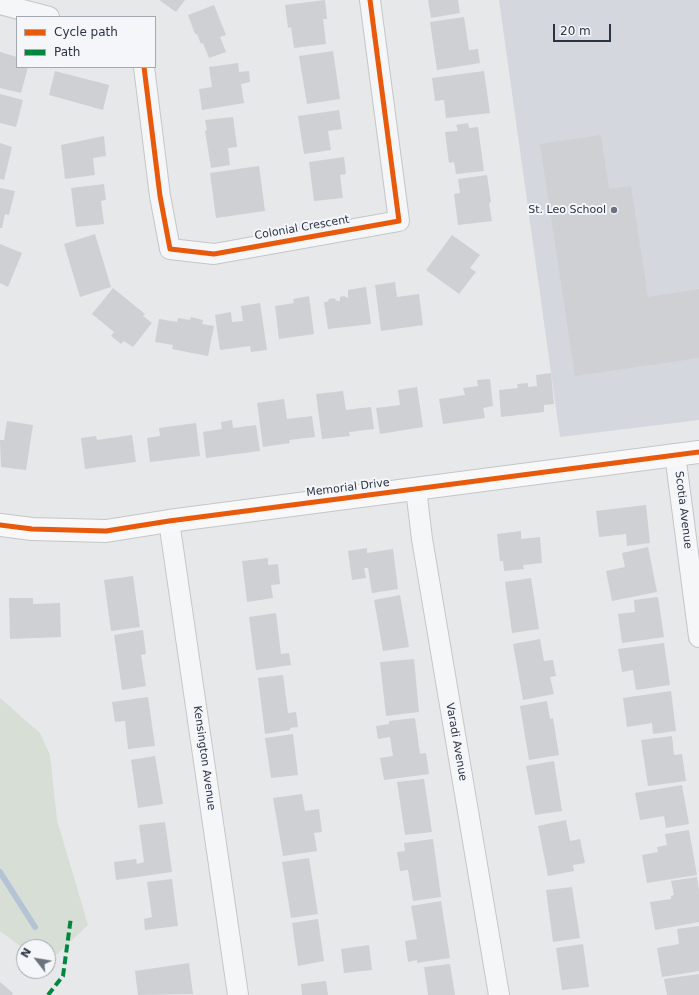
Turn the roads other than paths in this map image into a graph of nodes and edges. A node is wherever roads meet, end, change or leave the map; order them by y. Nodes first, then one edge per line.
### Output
1 (370, 0) edge
2 (0, 4) edge
3 (45, 16) edge
4 (144, 68) edge
5 (699, 452) edge
6 (675, 454) junction
7 (416, 489) junction
8 (169, 521) junction
9 (0, 525) edge
10 (699, 636) edge
11 (238, 995) edge
12 (499, 995) edge

1 - 4 street, Colonial Crescent
2 - 3 street
5 - 6 main road, Memorial Drive
6 - 7 main road, Memorial Drive
6 - 10 street, Scotia Avenue
7 - 8 main road, Memorial Drive
7 - 12 street, Varadi Avenue
8 - 9 main road, Memorial Drive
8 - 11 street, Kensington Avenue

